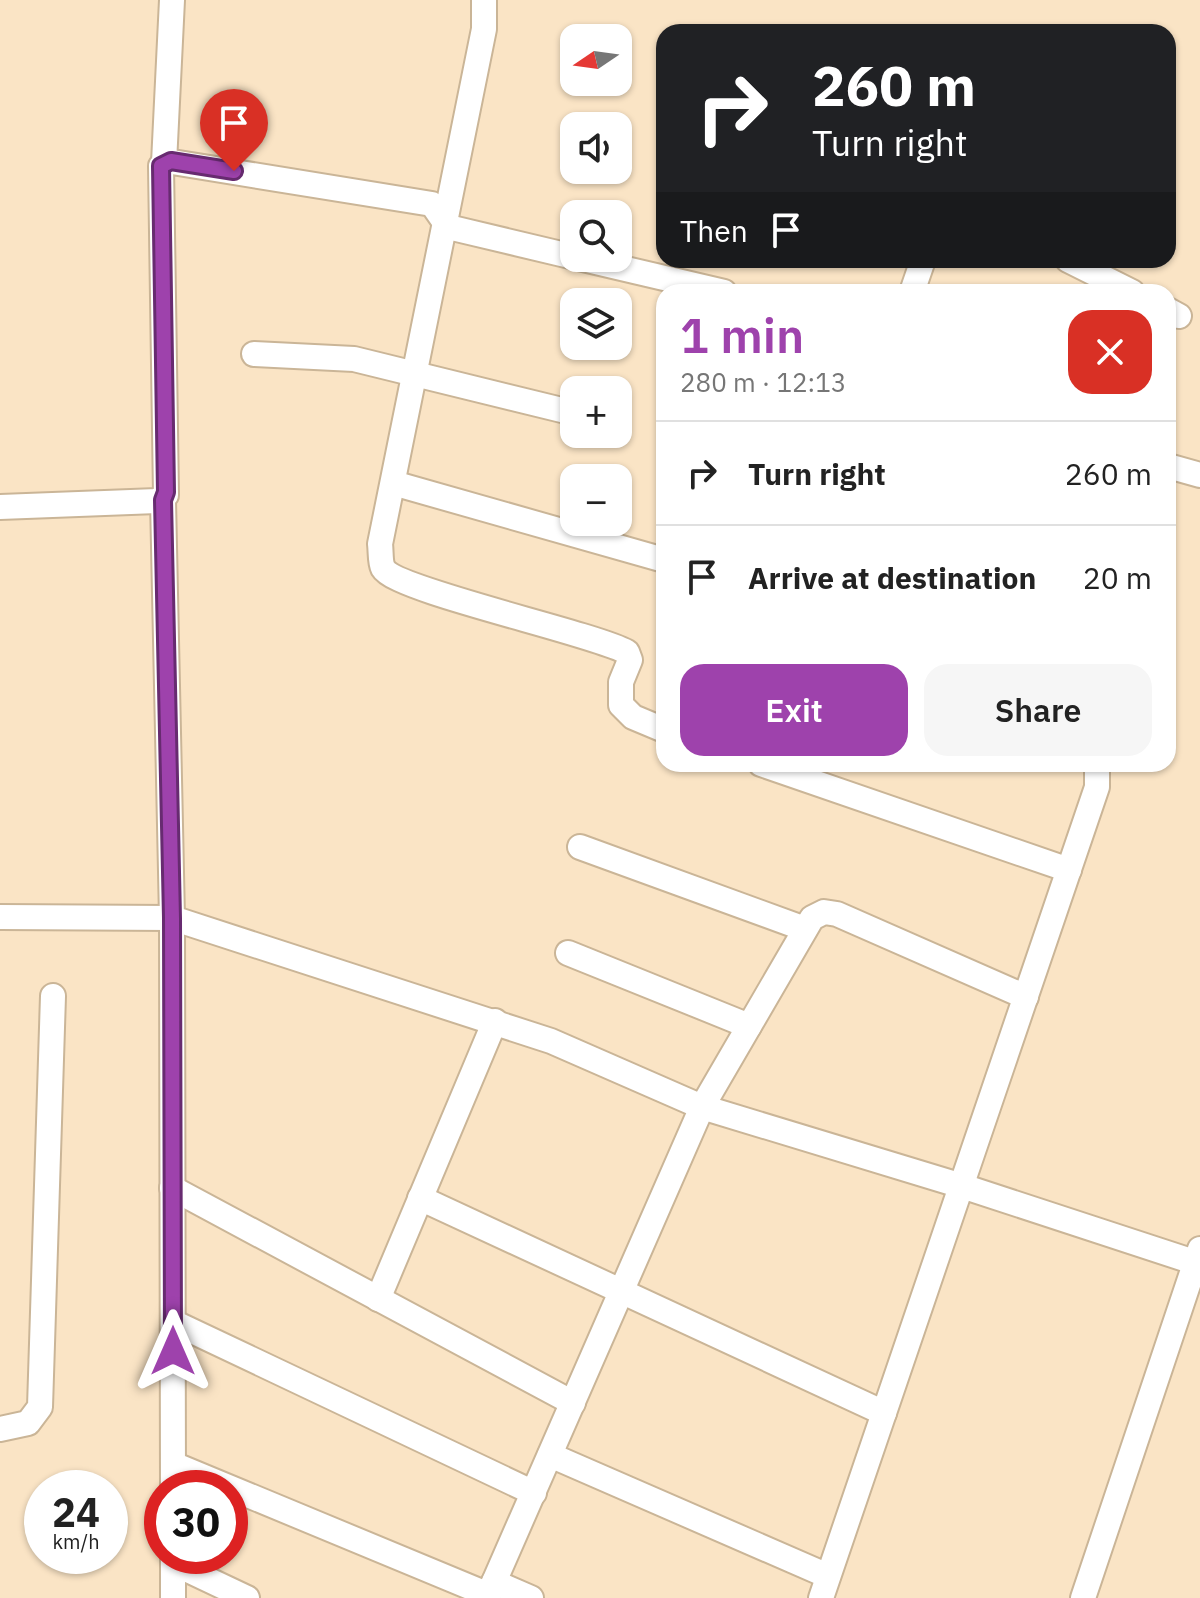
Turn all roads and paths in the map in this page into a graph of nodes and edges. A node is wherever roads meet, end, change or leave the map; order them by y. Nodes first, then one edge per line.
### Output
1 (172, 0) edge
2 (484, 0) edge
3 (164, 163) junction
4 (444, 225) junction
5 (560, 253) edge
6 (1084, 268) edge
7 (632, 270) edge
8 (690, 284) edge
9 (1116, 284) edge
10 (254, 354) dead end
11 (415, 372) junction
12 (560, 409) edge
13 (1176, 468) edge
14 (1200, 475) edge
15 (393, 483) junction
16 (163, 500) junction
17 (0, 507) edge
18 (656, 558) edge
19 (656, 727) edge
20 (784, 772) edge
21 (1097, 772) edge
22 (580, 847) dead end
23 (1069, 870) junction
24 (0, 917) edge
25 (172, 918) junction
26 (805, 929) junction
27 (568, 953) dead end
28 (53, 996) dead end
29 (1026, 997) junction
30 (495, 1021) junction
31 (749, 1026) junction
32 (702, 1107) junction
33 (962, 1186) junction
34 (172, 1188) junction
35 (420, 1198) junction
36 (1198, 1258) edge
37 (621, 1291) junction
38 (378, 1299) junction
39 (173, 1322) junction
40 (573, 1403) junction
41 (884, 1413) junction
42 (0, 1429) edge
43 (550, 1455) junction
44 (173, 1470) edge
45 (534, 1493) junction
46 (248, 1503) edge
47 (173, 1574) edge
48 (200, 1574) edge
49 (825, 1587) edge
50 (490, 1592) edge
51 (173, 1598) edge
52 (247, 1598) edge
53 (531, 1598) edge
54 (1083, 1598) edge

1 - 3 street
2 - 4 street
3 - 4 street
3 - 16 street
4 - 5 street
4 - 11 street
6 - 9 street
7 - 8 street
10 - 11 street
11 - 12 street
11 - 15 street
13 - 14 street
15 - 18 street
15 - 19 street
16 - 17 street
16 - 25 street
20 - 23 street
21 - 23 street
22 - 26 street
23 - 29 street
24 - 25 street
25 - 30 street
25 - 34 street
26 - 29 street
26 - 31 street
27 - 31 street
28 - 42 street
29 - 33 street
30 - 32 street
30 - 35 street
31 - 32 street
32 - 33 street
32 - 37 street
33 - 36 street
33 - 41 street
34 - 38 street
34 - 39 street
35 - 37 street
35 - 38 street
36 - 54 street
37 - 40 street
37 - 41 street
38 - 40 street
39 - 44 street
39 - 45 street
40 - 43 street
41 - 49 street
43 - 45 street
43 - 49 street
45 - 50 street
46 - 50 street
47 - 51 street
48 - 52 street
50 - 53 street

